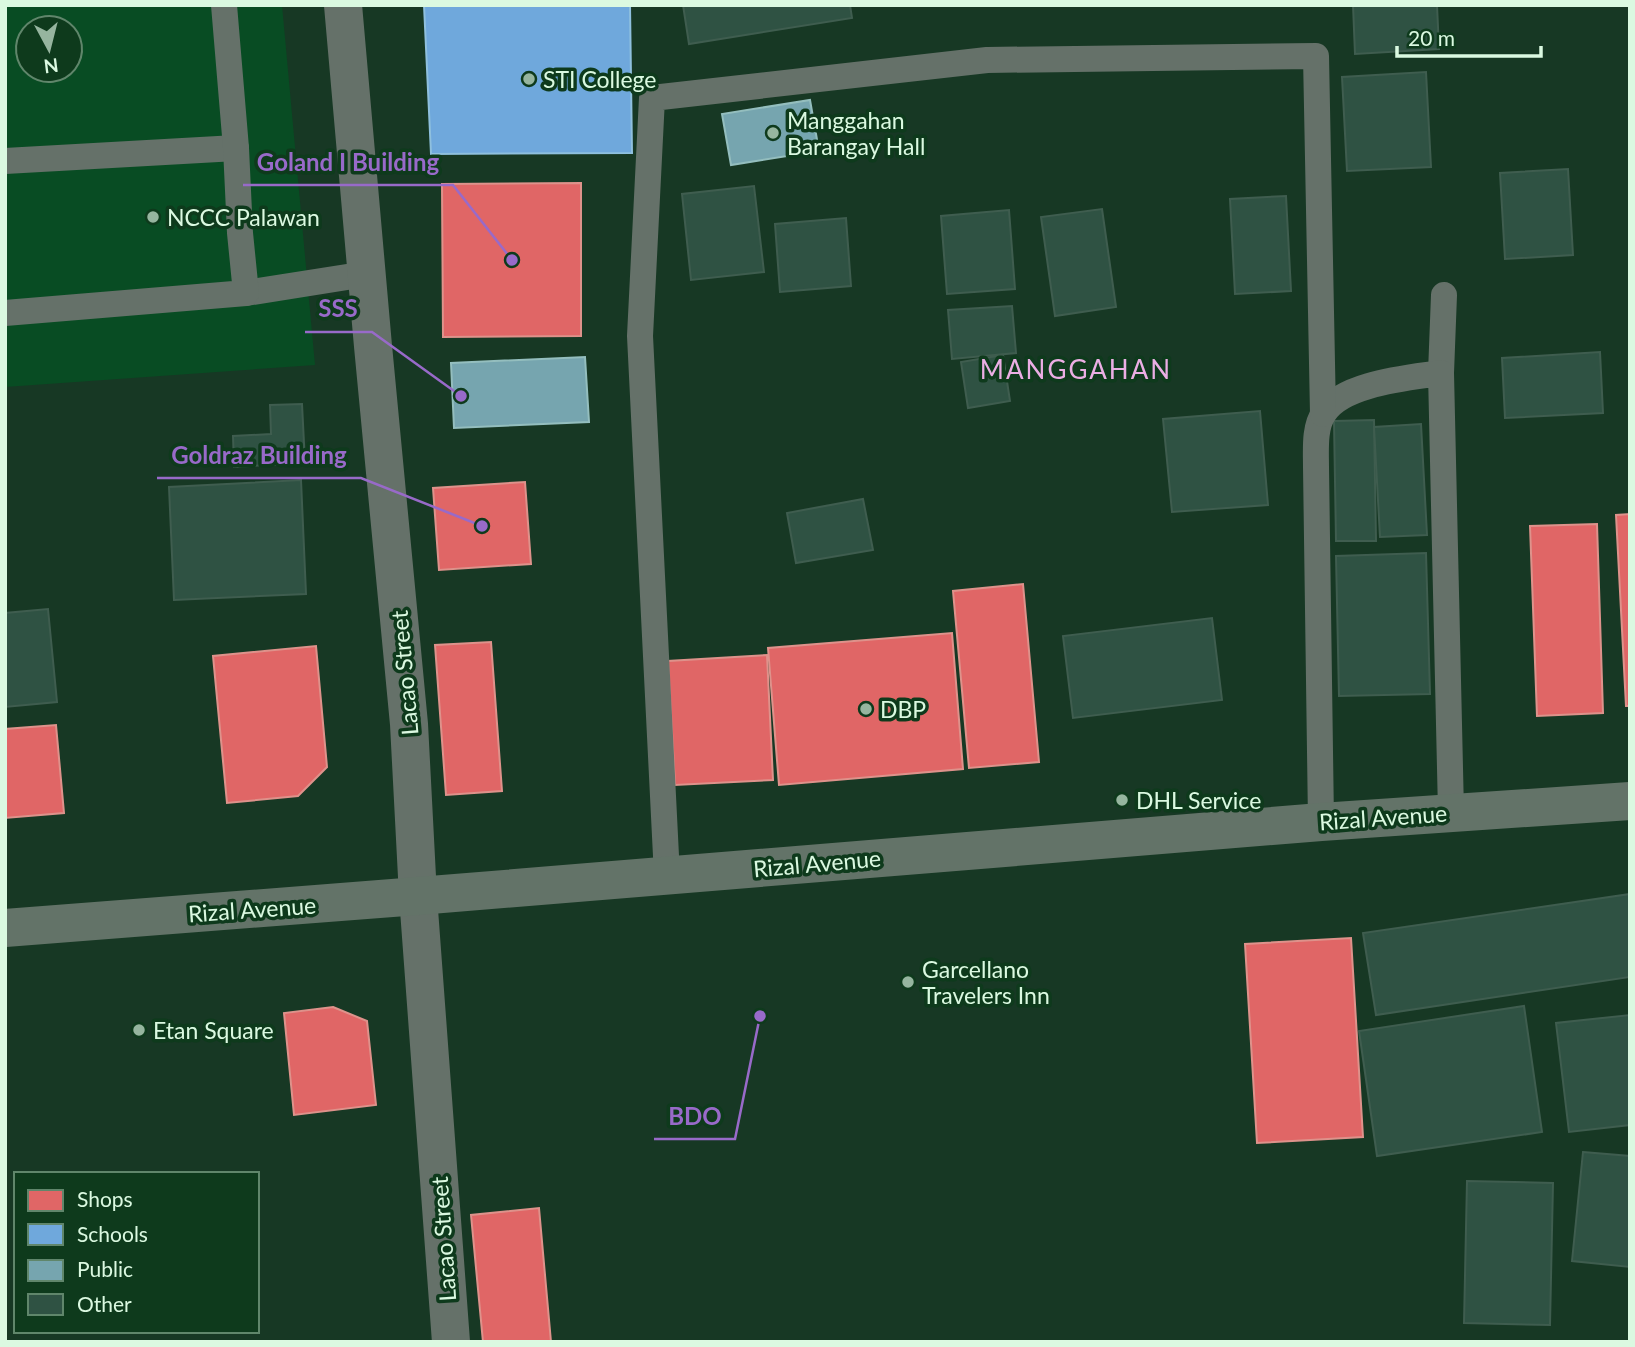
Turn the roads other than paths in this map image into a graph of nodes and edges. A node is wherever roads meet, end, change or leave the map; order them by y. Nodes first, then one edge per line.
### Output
1 (224, 5) edge
2 (344, 5) edge
3 (236, 148) junction
4 (5, 161) edge
5 (366, 274) junction
6 (246, 293) junction
7 (1444, 295) dead end
8 (5, 313) edge
9 (1441, 373) junction
10 (1323, 414) junction
11 (1630, 801) edge
12 (1451, 812) junction
13 (1321, 822) junction
14 (667, 876) junction
15 (418, 896) junction
16 (5, 928) edge
17 (451, 1342) edge

1 - 3 lane
2 - 5 street, Lacao Street
3 - 4 lane
3 - 6 lane
5 - 6 lane
5 - 15 street, Lacao Street
6 - 8 lane
7 - 9 lane
9 - 10 lane
9 - 12 lane
10 - 13 lane
10 - 14 lane
11 - 12 main road, Rizal Avenue
12 - 13 main road, Rizal Avenue
13 - 14 main road, Rizal Avenue
14 - 15 main road, Rizal Avenue
15 - 16 main road, Rizal Avenue
15 - 17 street, Lacao Street

